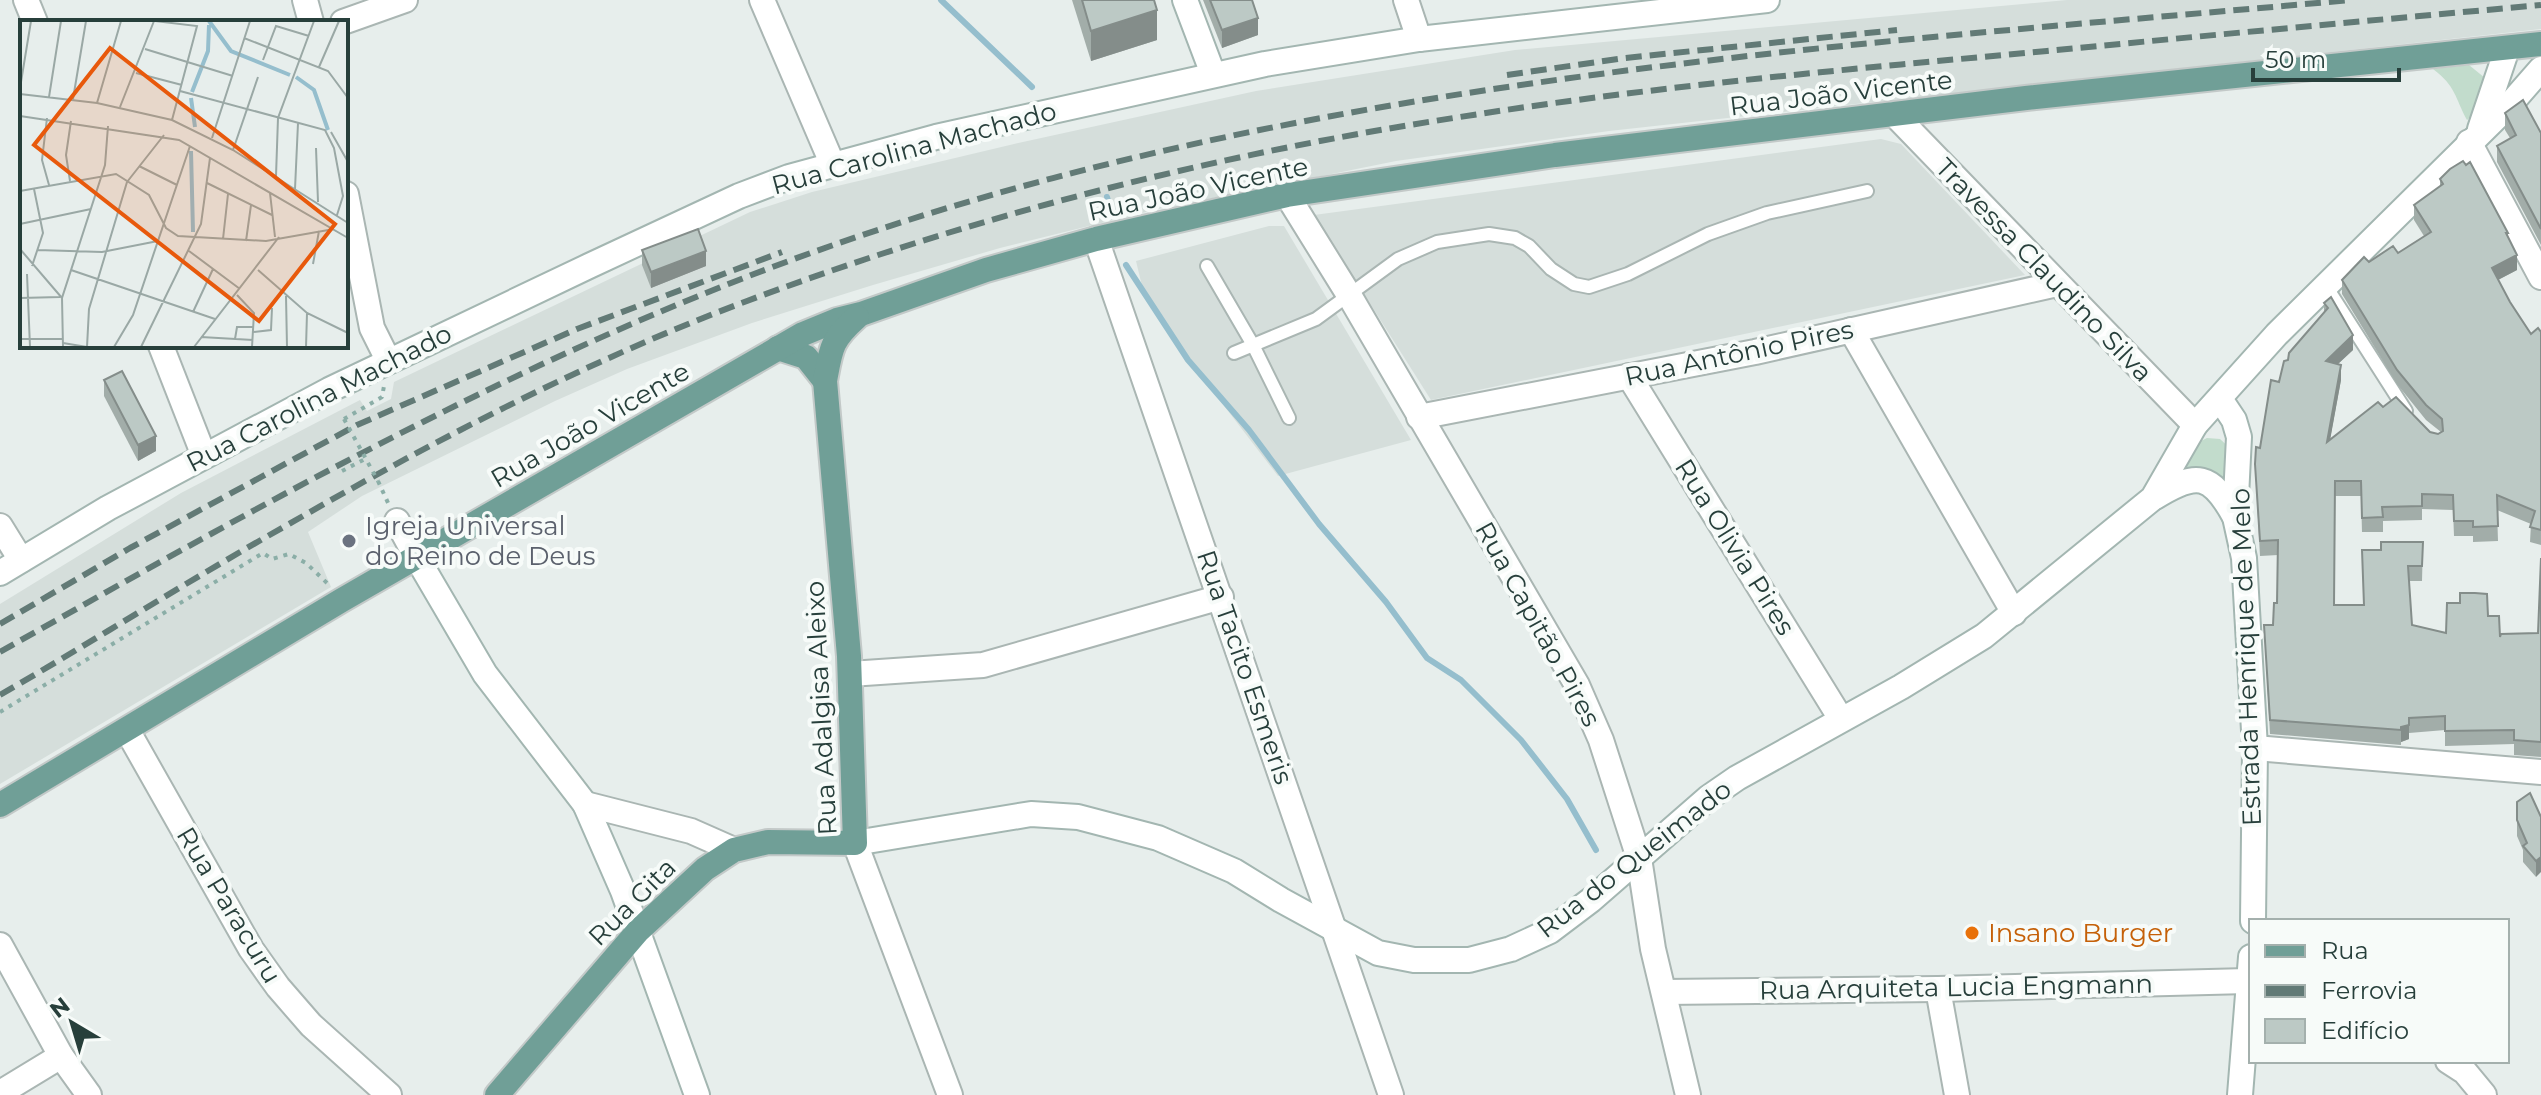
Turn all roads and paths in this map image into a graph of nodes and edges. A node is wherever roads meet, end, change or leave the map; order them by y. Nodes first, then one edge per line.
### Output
1 (26, 0) edge
2 (305, 0) edge
3 (405, 0) edge
4 (762, 0) edge
5 (1185, 0) edge
6 (1406, 0) edge
7 (1767, 0) edge
8 (34, 20) edge
9 (310, 20) edge
10 (348, 20) edge
11 (1419, 39) junction
12 (2541, 44) edge
13 (2507, 49) junction
14 (2541, 69) edge
15 (1213, 74) junction
16 (1894, 114) junction
17 (2474, 137) junction
18 (832, 163) junction
19 (1867, 191) dead end
20 (1287, 195) junction
21 (348, 204) edge
22 (1096, 239) junction
23 (1207, 266) dead end
24 (2541, 277) edge
25 (2057, 284) junction
26 (2326, 286) junction
27 (1349, 295) junction
28 (861, 314) junction
29 (1851, 330) junction
30 (1253, 345) junction
31 (162, 348) edge
32 (778, 348) junction
33 (1234, 353) dead end
34 (388, 360) junction
35 (1629, 376) junction
36 (825, 381) junction
37 (382, 397) dead end
38 (2220, 399) junction
39 (1419, 417) junction
40 (1289, 418) dead end
41 (2412, 420) edge
42 (2195, 425) junction
43 (204, 456) junction
44 (365, 459) junction
45 (342, 471) dead end
46 (2153, 498) junction
47 (395, 516) joint
48 (2235, 517) junction
49 (0, 526) edge
50 (417, 558) junction
51 (10, 567) edge
52 (1221, 597) junction
53 (342, 600) junction
54 (2014, 613) junction
55 (850, 674) junction
56 (0, 712) edge
57 (1841, 719) junction
58 (127, 730) junction
59 (2255, 748) junction
60 (2541, 772) edge
61 (585, 804) junction
62 (0, 805) edge
63 (855, 843) junction
64 (734, 850) junction
65 (1639, 858) junction
66 (2253, 919) edge
67 (1335, 929) junction
68 (638, 931) junction
69 (0, 945) edge
70 (2249, 969) edge
71 (1938, 989) junction
72 (1664, 992) junction
73 (2249, 1004) edge
74 (2248, 1038) edge
75 (61, 1056) junction
76 (2451, 1063) edge
77 (0, 1093) edge
78 (1389, 1094) edge
79 (89, 1095) edge
80 (389, 1095) edge
81 (497, 1095) edge
82 (697, 1095) edge
83 (950, 1095) edge
84 (1688, 1095) edge
85 (1957, 1095) edge
86 (2240, 1095) edge
87 (2484, 1095) edge

1 - 8 street
2 - 9 street
3 - 10 street
4 - 18 street
5 - 15 street
6 - 11 street
7 - 11 street, Rua Carolina Machado
11 - 15 street, Rua Carolina Machado
12 - 13 main road, Rua João Vicente
13 - 16 main road, Rua João Vicente
13 - 17 street
14 - 17 street
15 - 18 street, Rua Carolina Machado
16 - 20 main road, Rua João Vicente
16 - 25 street, Travessa Claudino Silva
17 - 24 street
17 - 26 street
18 - 34 street, Rua Carolina Machado
19 - 27 lane
20 - 22 main road, Rua João Vicente
20 - 27 street, Rua Capitão Pires
21 - 34 street
22 - 28 main road, Rua João Vicente
22 - 52 street, Rua Tacito Esmeris
23 - 30 lane
25 - 29 street, Rua Antônio Pires
25 - 42 street, Travessa Claudino Silva
26 - 38 street, Rua do Queimado
26 - 41 lane
27 - 30 lane
27 - 39 street, Rua Capitão Pires
28 - 32 main road, Rua João Vicente
28 - 36 main road, Rua Adalgisa Aleixo
29 - 35 street, Rua Antônio Pires
29 - 54 street
30 - 33 lane
30 - 40 lane
31 - 43 street
32 - 36 main road
32 - 50 main road, Rua João Vicente
34 - 43 street, Rua Carolina Machado
35 - 39 street, Rua Antônio Pires
35 - 57 street, Rua Olivia Pires
36 - 55 main road, Rua Adalgisa Aleixo
37 - 44 path, bridge
38 - 42 street, Rua do Queimado
38 - 48 street, Estrada Henrique de Melo
39 - 65 street, Rua Capitão Pires
42 - 46 street, Rua do Queimado
43 - 51 street, Rua Carolina Machado
44 - 45 path
44 - 47 path, bridge
46 - 48 street
46 - 54 street, Rua do Queimado
47 - 50 street
48 - 59 street, Estrada Henrique de Melo
49 - 51 street
50 - 53 main road, Rua João Vicente
50 - 61 street
52 - 55 street
52 - 67 street, Rua Tacito Esmeris
53 - 56 path
53 - 58 main road, Rua João Vicente
54 - 57 street, Rua do Queimado
55 - 63 main road, Rua Adalgisa Aleixo
57 - 65 street, Rua do Queimado
58 - 62 main road, Rua João Vicente
58 - 80 street, Rua Paracuru
59 - 60 street
59 - 66 street, Estrada Henrique de Melo
61 - 64 street
61 - 68 street
63 - 64 main road, Rua Gita
63 - 67 street, Rua do Queimado
63 - 83 street, Rua Adalgisa Aleixo
64 - 68 main road, Rua Gita
65 - 67 street, Rua do Queimado
65 - 72 street, Rua Capitão Pires
67 - 78 street, Rua Tacito Esmeris
68 - 81 main road, Rua Gita
68 - 82 street
69 - 75 street
70 - 71 street, Rua Arquiteta Lucia Engmann
71 - 72 street, Rua Arquiteta Lucia Engmann
71 - 85 street
72 - 84 street, Rua Capitão Pires
73 - 74 street
74 - 86 street
75 - 77 street
75 - 79 street
76 - 87 street

